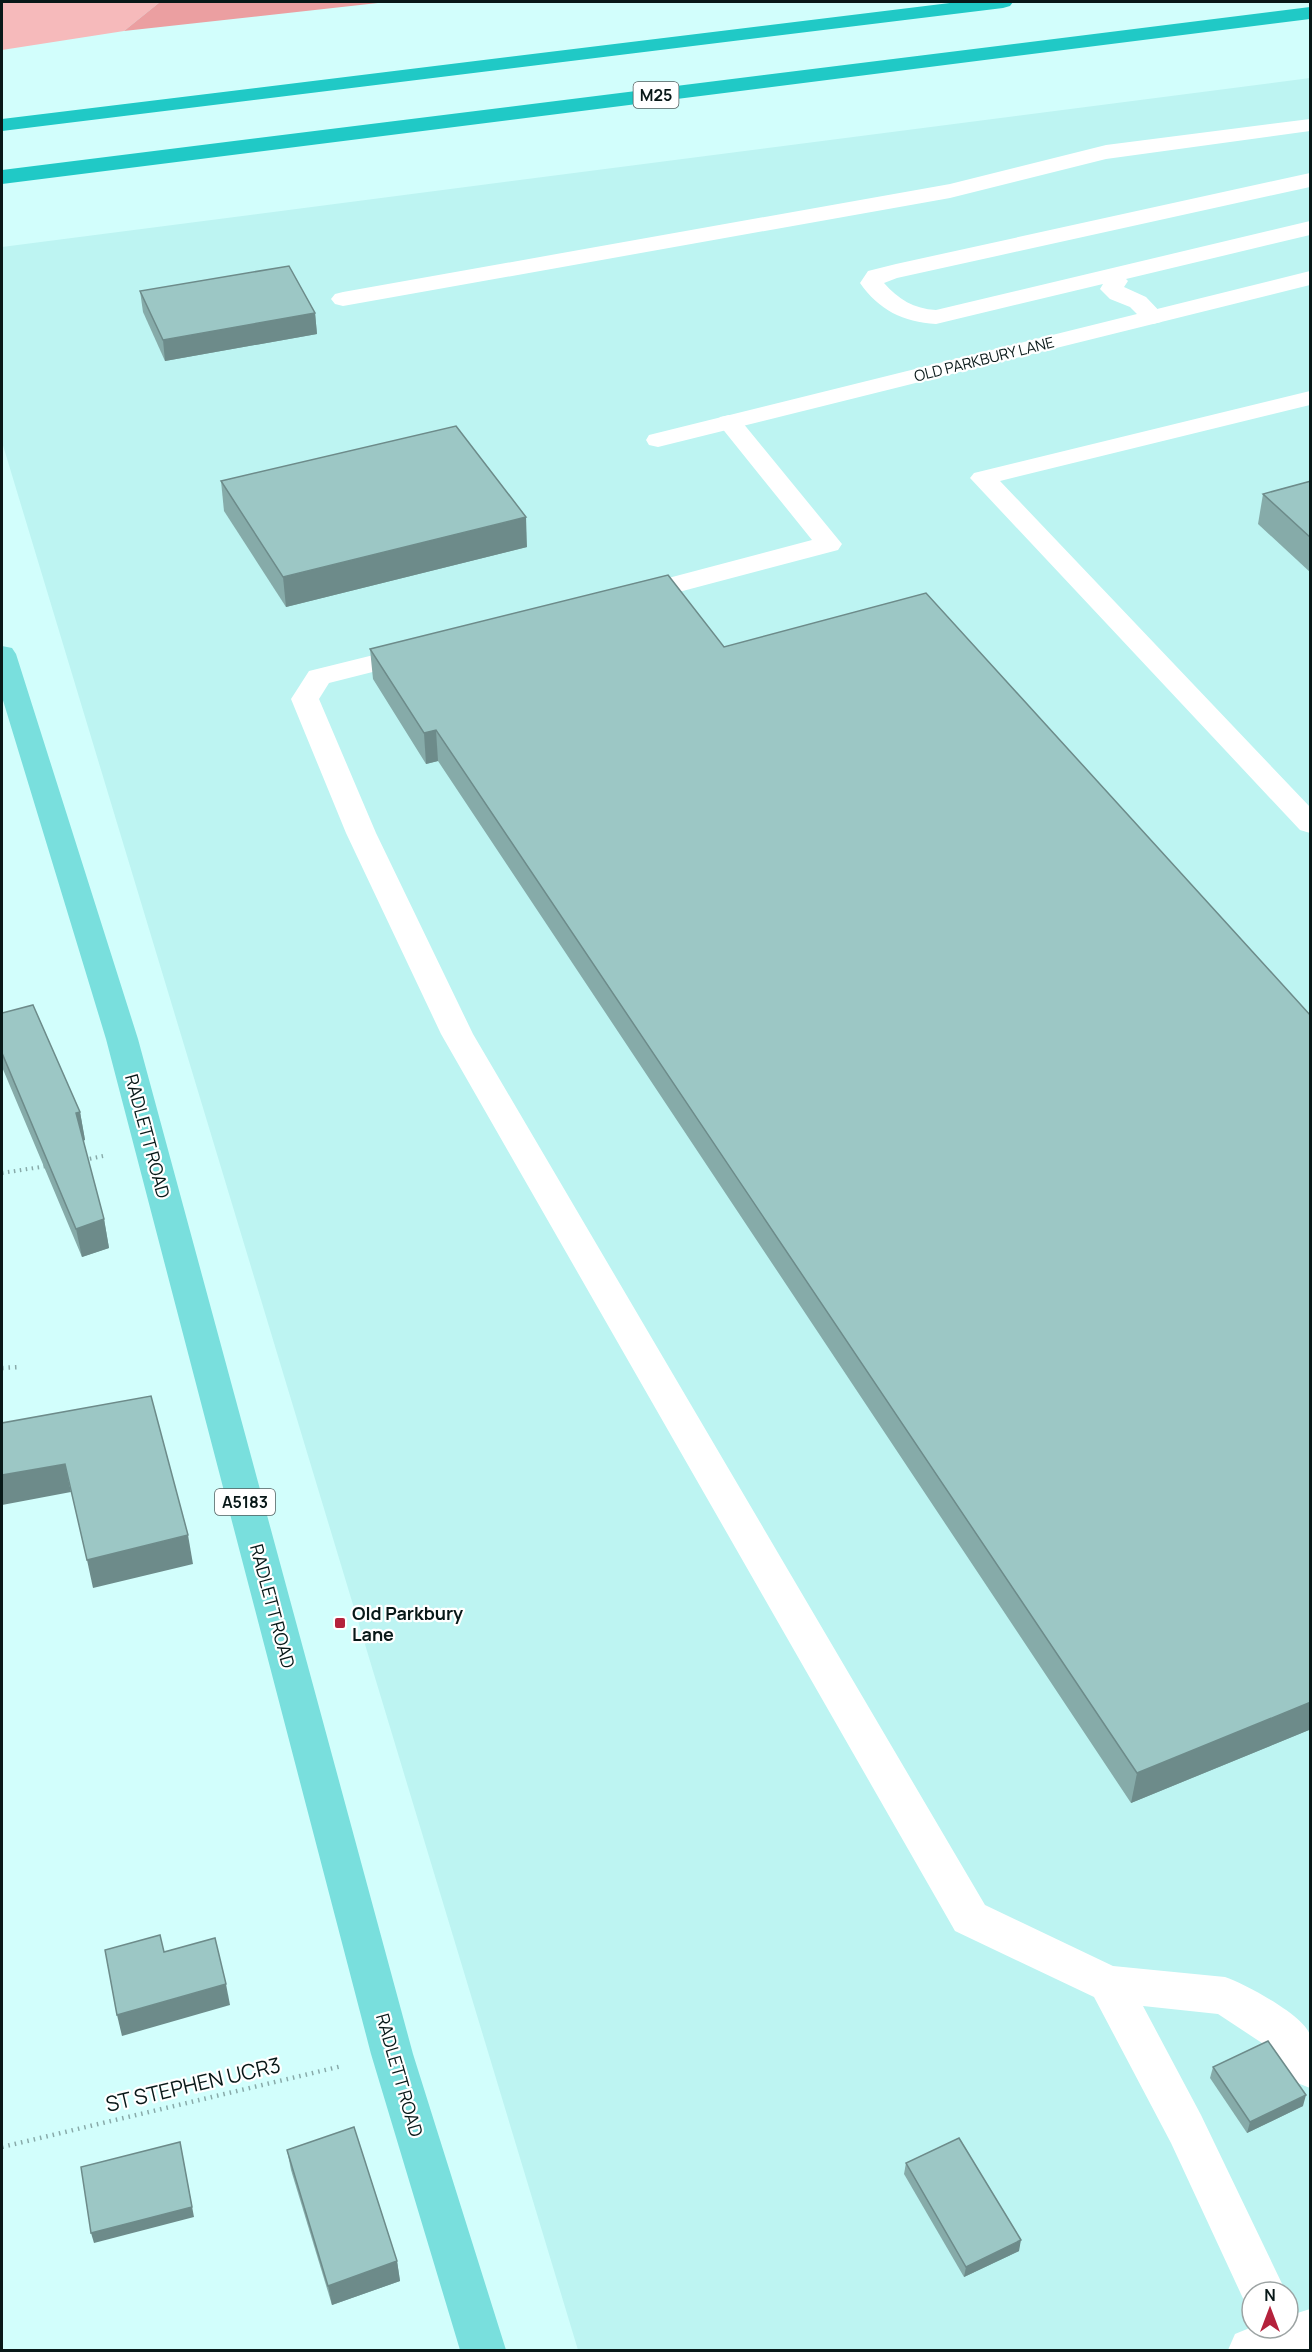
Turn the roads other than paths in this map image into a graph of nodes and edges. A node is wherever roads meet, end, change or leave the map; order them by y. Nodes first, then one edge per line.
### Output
1 (1003, 2) edge
2 (1311, 13) edge
3 (2, 125) edge
4 (1311, 125) edge
5 (2, 177) edge
6 (1311, 180) edge
7 (1311, 228) edge
8 (1113, 278) junction
9 (1311, 278) edge
10 (343, 299) dead end
11 (1146, 310) junction
12 (1311, 398) edge
13 (729, 422) junction
14 (658, 440) dead end
15 (609, 602) edge
16 (447, 644) edge
17 (2, 654) edge
18 (1311, 824) edge
19 (1109, 1984) junction
20 (1311, 2068) edge
21 (1257, 2280) edge
22 (483, 2350) edge

1 - 3 highway
2 - 5 highway, M25
4 - 10 street
6 - 8 street
7 - 8 street
8 - 11 street
9 - 11 street, OLD PARKBURY LANE
11 - 13 street, OLD PARKBURY LANE
12 - 18 street
13 - 14 street, OLD PARKBURY LANE
13 - 15 street
16 - 19 street
17 - 22 main road, RADLETT ROAD / A5183
19 - 20 street
19 - 21 street

